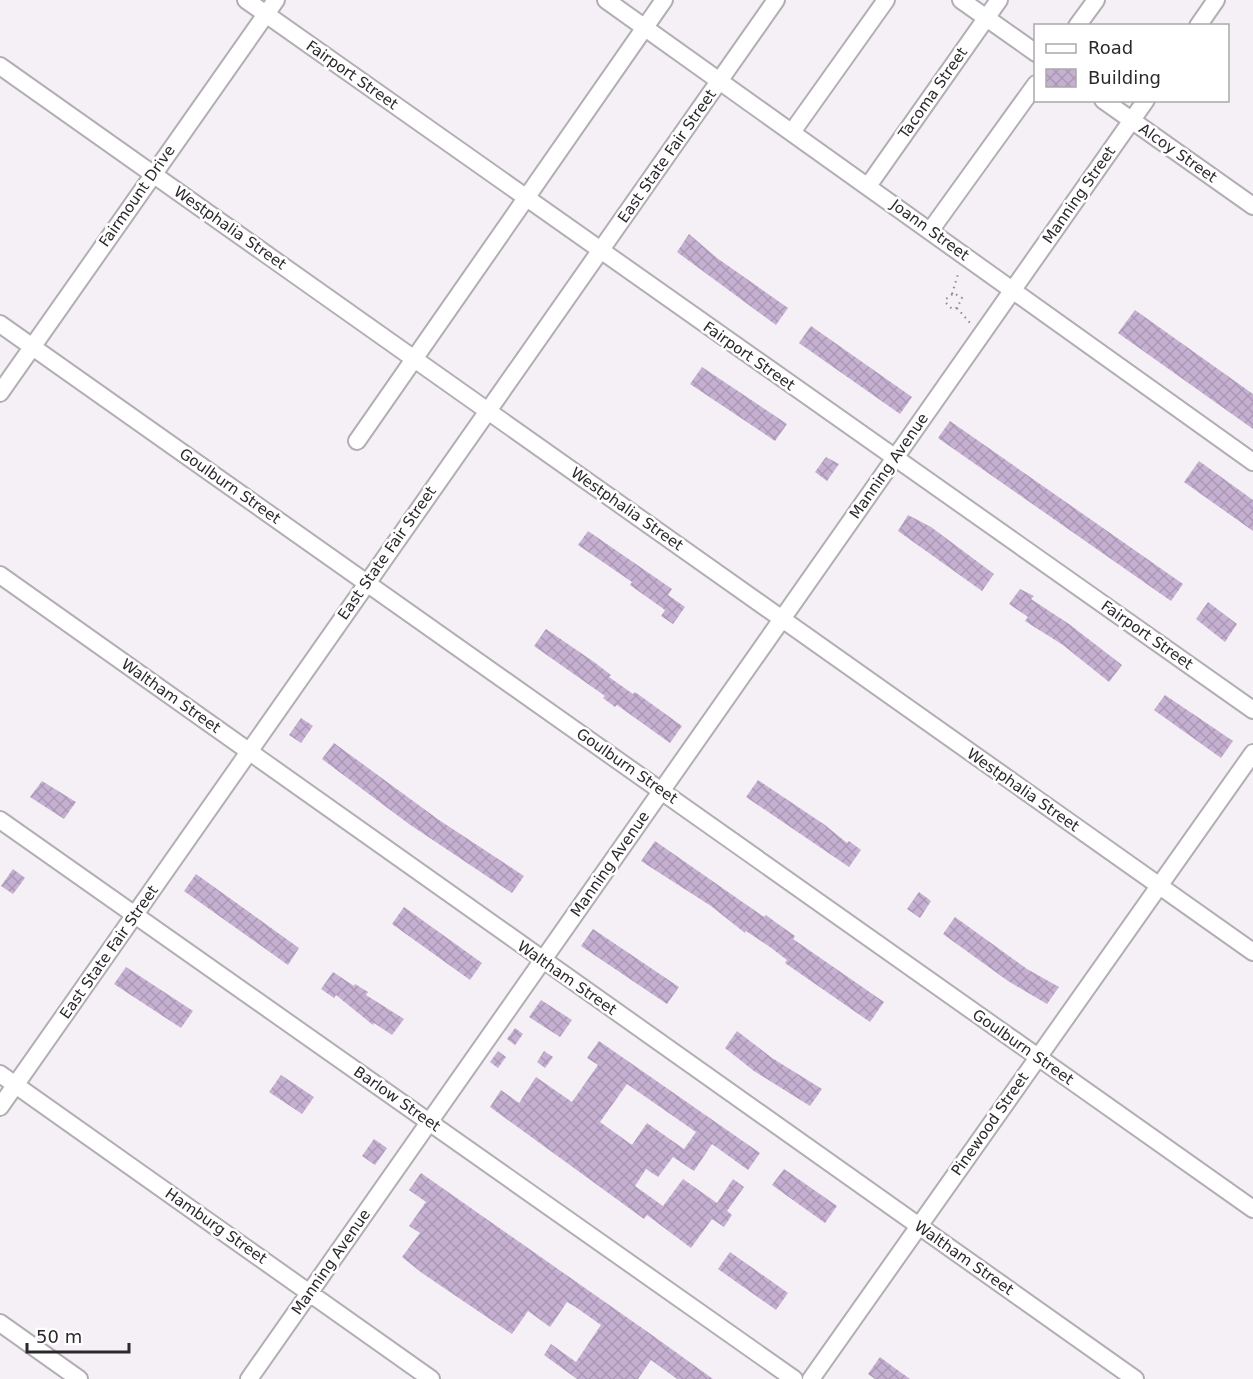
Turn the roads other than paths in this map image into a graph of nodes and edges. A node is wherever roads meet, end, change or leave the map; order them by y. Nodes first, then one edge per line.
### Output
1 (246, 0) edge
2 (276, 0) edge
3 (606, 0) edge
4 (664, 0) edge
5 (776, 0) edge
6 (886, 0) edge
7 (961, 0) edge
8 (999, 0) edge
9 (1096, 0) edge
10 (1216, 0) edge
11 (266, 14) junction
12 (986, 18) junction
13 (1078, 24) edge
14 (1199, 24) edge
15 (644, 27) junction
16 (1034, 52) edge
17 (0, 66) edge
18 (720, 81) junction
19 (1034, 85) edge
20 (1106, 102) edge
21 (1145, 102) edge
22 (1132, 120) junction
23 (792, 132) junction
24 (152, 173) junction
25 (868, 186) junction
26 (527, 198) junction
27 (1253, 206) edge
28 (930, 231) junction
29 (600, 250) junction
30 (1013, 290) junction
31 (0, 324) edge
32 (32, 347) junction
33 (414, 359) junction
34 (0, 393) edge
35 (487, 411) junction
36 (357, 441) dead end
37 (895, 459) junction
38 (1253, 462) edge
39 (0, 575) edge
40 (367, 582) junction
41 (782, 618) junction
42 (1253, 710) edge
43 (249, 751) junction
44 (1253, 753) edge
45 (661, 790) junction
46 (0, 820) edge
47 (1159, 886) junction
48 (135, 916) junction
49 (1253, 952) edge
50 (543, 961) junction
51 (1037, 1057) junction
52 (0, 1074) edge
53 (16, 1085) junction
54 (0, 1107) edge
55 (429, 1122) junction
56 (1253, 1209) edge
57 (919, 1226) junction
58 (310, 1292) junction
59 (0, 1323) edge
60 (79, 1379) edge
61 (249, 1379) edge
62 (432, 1379) edge
63 (794, 1379) edge
64 (811, 1379) edge
65 (1135, 1379) edge

1 - 11 street, Fairport Street
2 - 11 street, Fairmount Drive
3 - 15 street, Joann Street
4 - 15 street
5 - 18 street, East State Fair Street
6 - 23 street
7 - 12 street
8 - 12 street, Tacoma Street
9 - 13 street
10 - 14 street
11 - 24 street, Fairmount Drive
11 - 26 street, Fairport Street
12 - 16 street
12 - 25 street, Tacoma Street
15 - 18 street, Joann Street
15 - 26 street
17 - 24 street, Westphalia Street
18 - 23 street, Joann Street
18 - 29 street, East State Fair Street
19 - 28 street
20 - 22 street, Alcoy Street
21 - 22 street, Manning Street
22 - 27 street, Alcoy Street
22 - 30 street, Manning Street
23 - 25 street, Joann Street
24 - 32 street, Fairmount Drive
24 - 33 street, Westphalia Street
25 - 28 street, Joann Street
26 - 29 street, Fairport Street
26 - 33 street
28 - 30 street, Joann Street
29 - 35 street, East State Fair Street
29 - 37 street, Fairport Street
30 - 37 street, Manning Avenue
30 - 38 street, Joann Street
31 - 32 street, Goulburn Street
32 - 34 street, Fairmount Drive
32 - 40 street, Goulburn Street
33 - 35 street, Westphalia Street
33 - 36 street
35 - 40 street, East State Fair Street
35 - 41 street, Westphalia Street
37 - 41 street, Manning Avenue
37 - 42 street, Fairport Street
39 - 43 street, Waltham Street
40 - 43 street, East State Fair Street
40 - 45 street, Goulburn Street
41 - 45 street, Manning Avenue
41 - 47 street, Westphalia Street
43 - 48 street, East State Fair Street
43 - 50 street, Waltham Street
44 - 47 street, Pinewood Street
45 - 50 street, Manning Avenue
45 - 51 street, Goulburn Street
46 - 48 street, Barlow Street
47 - 49 street, Westphalia Street
47 - 51 street, Pinewood Street
48 - 53 street, East State Fair Street
48 - 55 street, Barlow Street
50 - 55 street, Manning Avenue
50 - 57 street, Waltham Street
51 - 56 street, Goulburn Street
51 - 57 street, Pinewood Street
52 - 53 street, Hamburg Street
53 - 54 street, East State Fair Street
53 - 58 street, Hamburg Street
55 - 58 street, Manning Avenue
55 - 63 street, Barlow Street
57 - 64 street, Pinewood Street
57 - 65 street, Waltham Street
58 - 61 street, Manning Avenue
58 - 62 street, Hamburg Street
59 - 60 street

